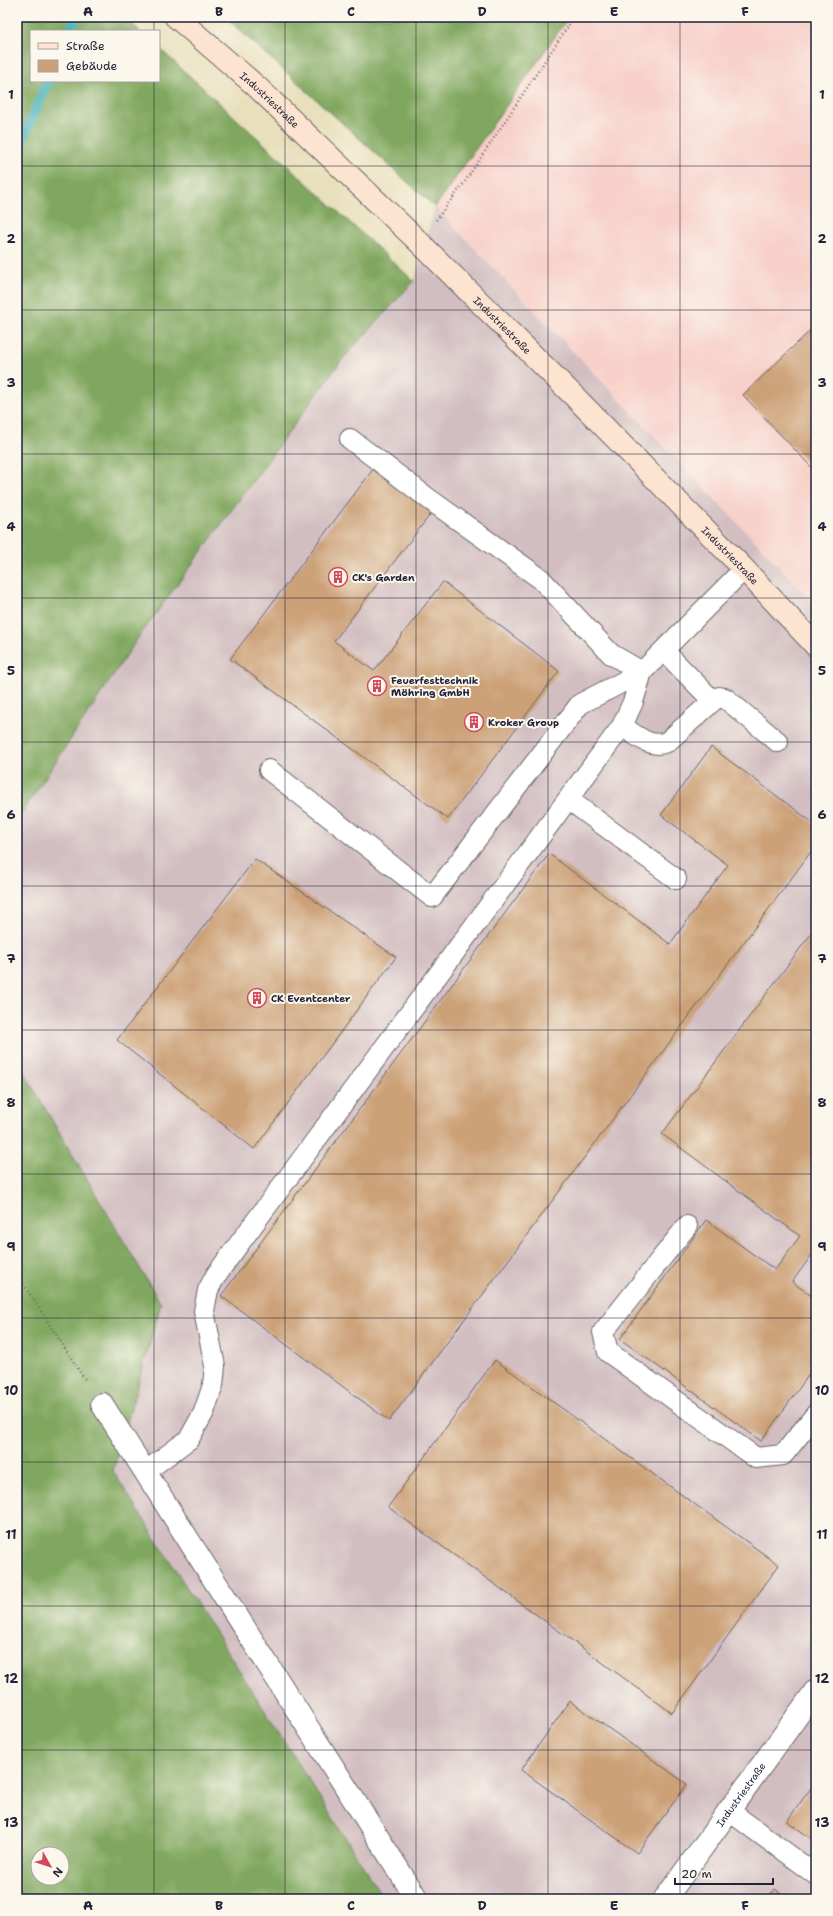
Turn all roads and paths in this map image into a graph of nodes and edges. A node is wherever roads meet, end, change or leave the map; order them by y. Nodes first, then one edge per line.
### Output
1 (176, 17) edge
2 (574, 17) edge
3 (420, 243) junction
4 (350, 439) dead end
5 (744, 569) junction
6 (816, 646) edge
7 (664, 650) junction
8 (642, 672) junction
9 (713, 701) junction
10 (622, 726) junction
11 (778, 742) dead end
12 (269, 770) dead end
13 (568, 799) junction
14 (676, 879) dead end
15 (687, 1226) dead end
16 (17, 1274) edge
17 (102, 1404) joint
18 (816, 1414) edge
19 (145, 1472) junction
20 (816, 1690) edge
21 (728, 1810) junction
22 (816, 1875) edge
23 (417, 1899) edge
24 (665, 1899) edge

1 - 3 street, Industriestraße
2 - 3 path
3 - 5 street, Industriestraße
4 - 8 lane
5 - 6 street, Industriestraße
5 - 7 lane
7 - 8 lane
7 - 9 lane
8 - 10 lane
8 - 12 lane
9 - 10 lane
9 - 11 lane
10 - 13 lane
13 - 14 lane
13 - 19 lane
15 - 18 lane
16 - 17 path
17 - 19 street
19 - 23 street
20 - 21 street, Industriestraße
21 - 22 lane
21 - 24 street, Industriestraße

